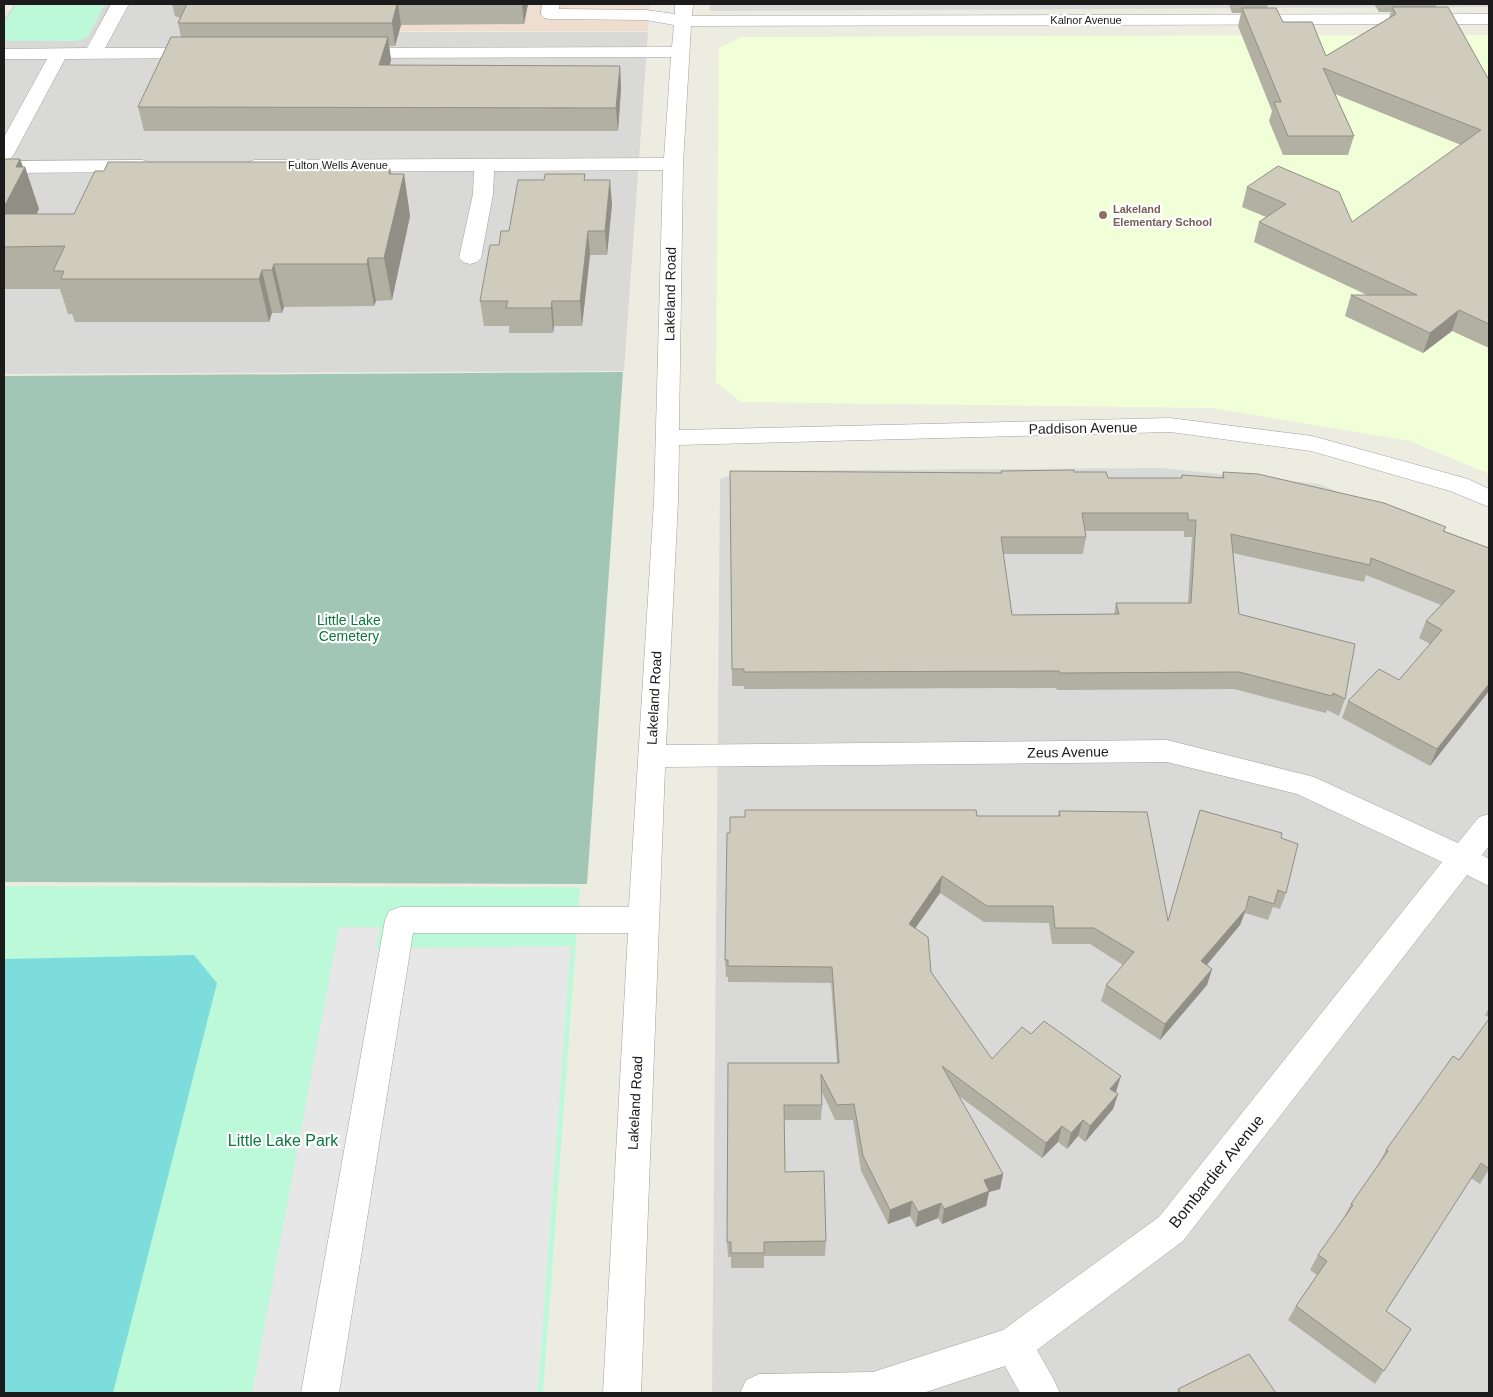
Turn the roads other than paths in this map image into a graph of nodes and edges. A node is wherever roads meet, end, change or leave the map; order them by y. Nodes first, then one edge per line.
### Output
1 (120, 4) edge
2 (550, 4) edge
3 (1320, 11) edge
4 (684, 12) edge
5 (1007, 12) edge
6 (1489, 19) edge
7 (682, 52) junction
8 (213, 53) edge
9 (333, 53) edge
10 (4, 54) edge
11 (59, 54) junction
12 (94, 54) junction
13 (4, 154) edge
14 (673, 164) junction
15 (484, 165) junction
16 (161, 166) edge
17 (239, 166) edge
18 (4, 167) edge
19 (470, 258) dead end
20 (666, 438) junction
21 (1489, 499) edge
22 (650, 756) junction
23 (1489, 825) edge
24 (1477, 866) edge
25 (643, 920) junction
26 (1013, 1344) junction
27 (320, 1393) edge
28 (622, 1393) edge
29 (759, 1393) edge
30 (1041, 1393) edge

1 - 12 street
2 - 4 street, Kalnor Avenue
3 - 5 street, Kalnor Avenue
3 - 6 street, Kalnor Avenue
4 - 5 street, Kalnor Avenue
4 - 7 street, Lakeland Road
7 - 9 street
7 - 14 street, Lakeland Road
8 - 12 street
10 - 11 street
11 - 12 street
11 - 13 street
14 - 15 street, Fulton Wells Avenue
14 - 20 street, Lakeland Road
15 - 17 street, Fulton Wells Avenue
15 - 19 street
16 - 18 street
20 - 21 street, Paddison Avenue
20 - 22 street, Lakeland Road
22 - 24 street, Zeus Avenue
22 - 25 street, Lakeland Road
23 - 24 street, Bombardier Avenue
24 - 26 street, Bombardier Avenue
25 - 27 street
25 - 28 street, Lakeland Road
26 - 29 street, Bombardier Avenue
26 - 30 street

